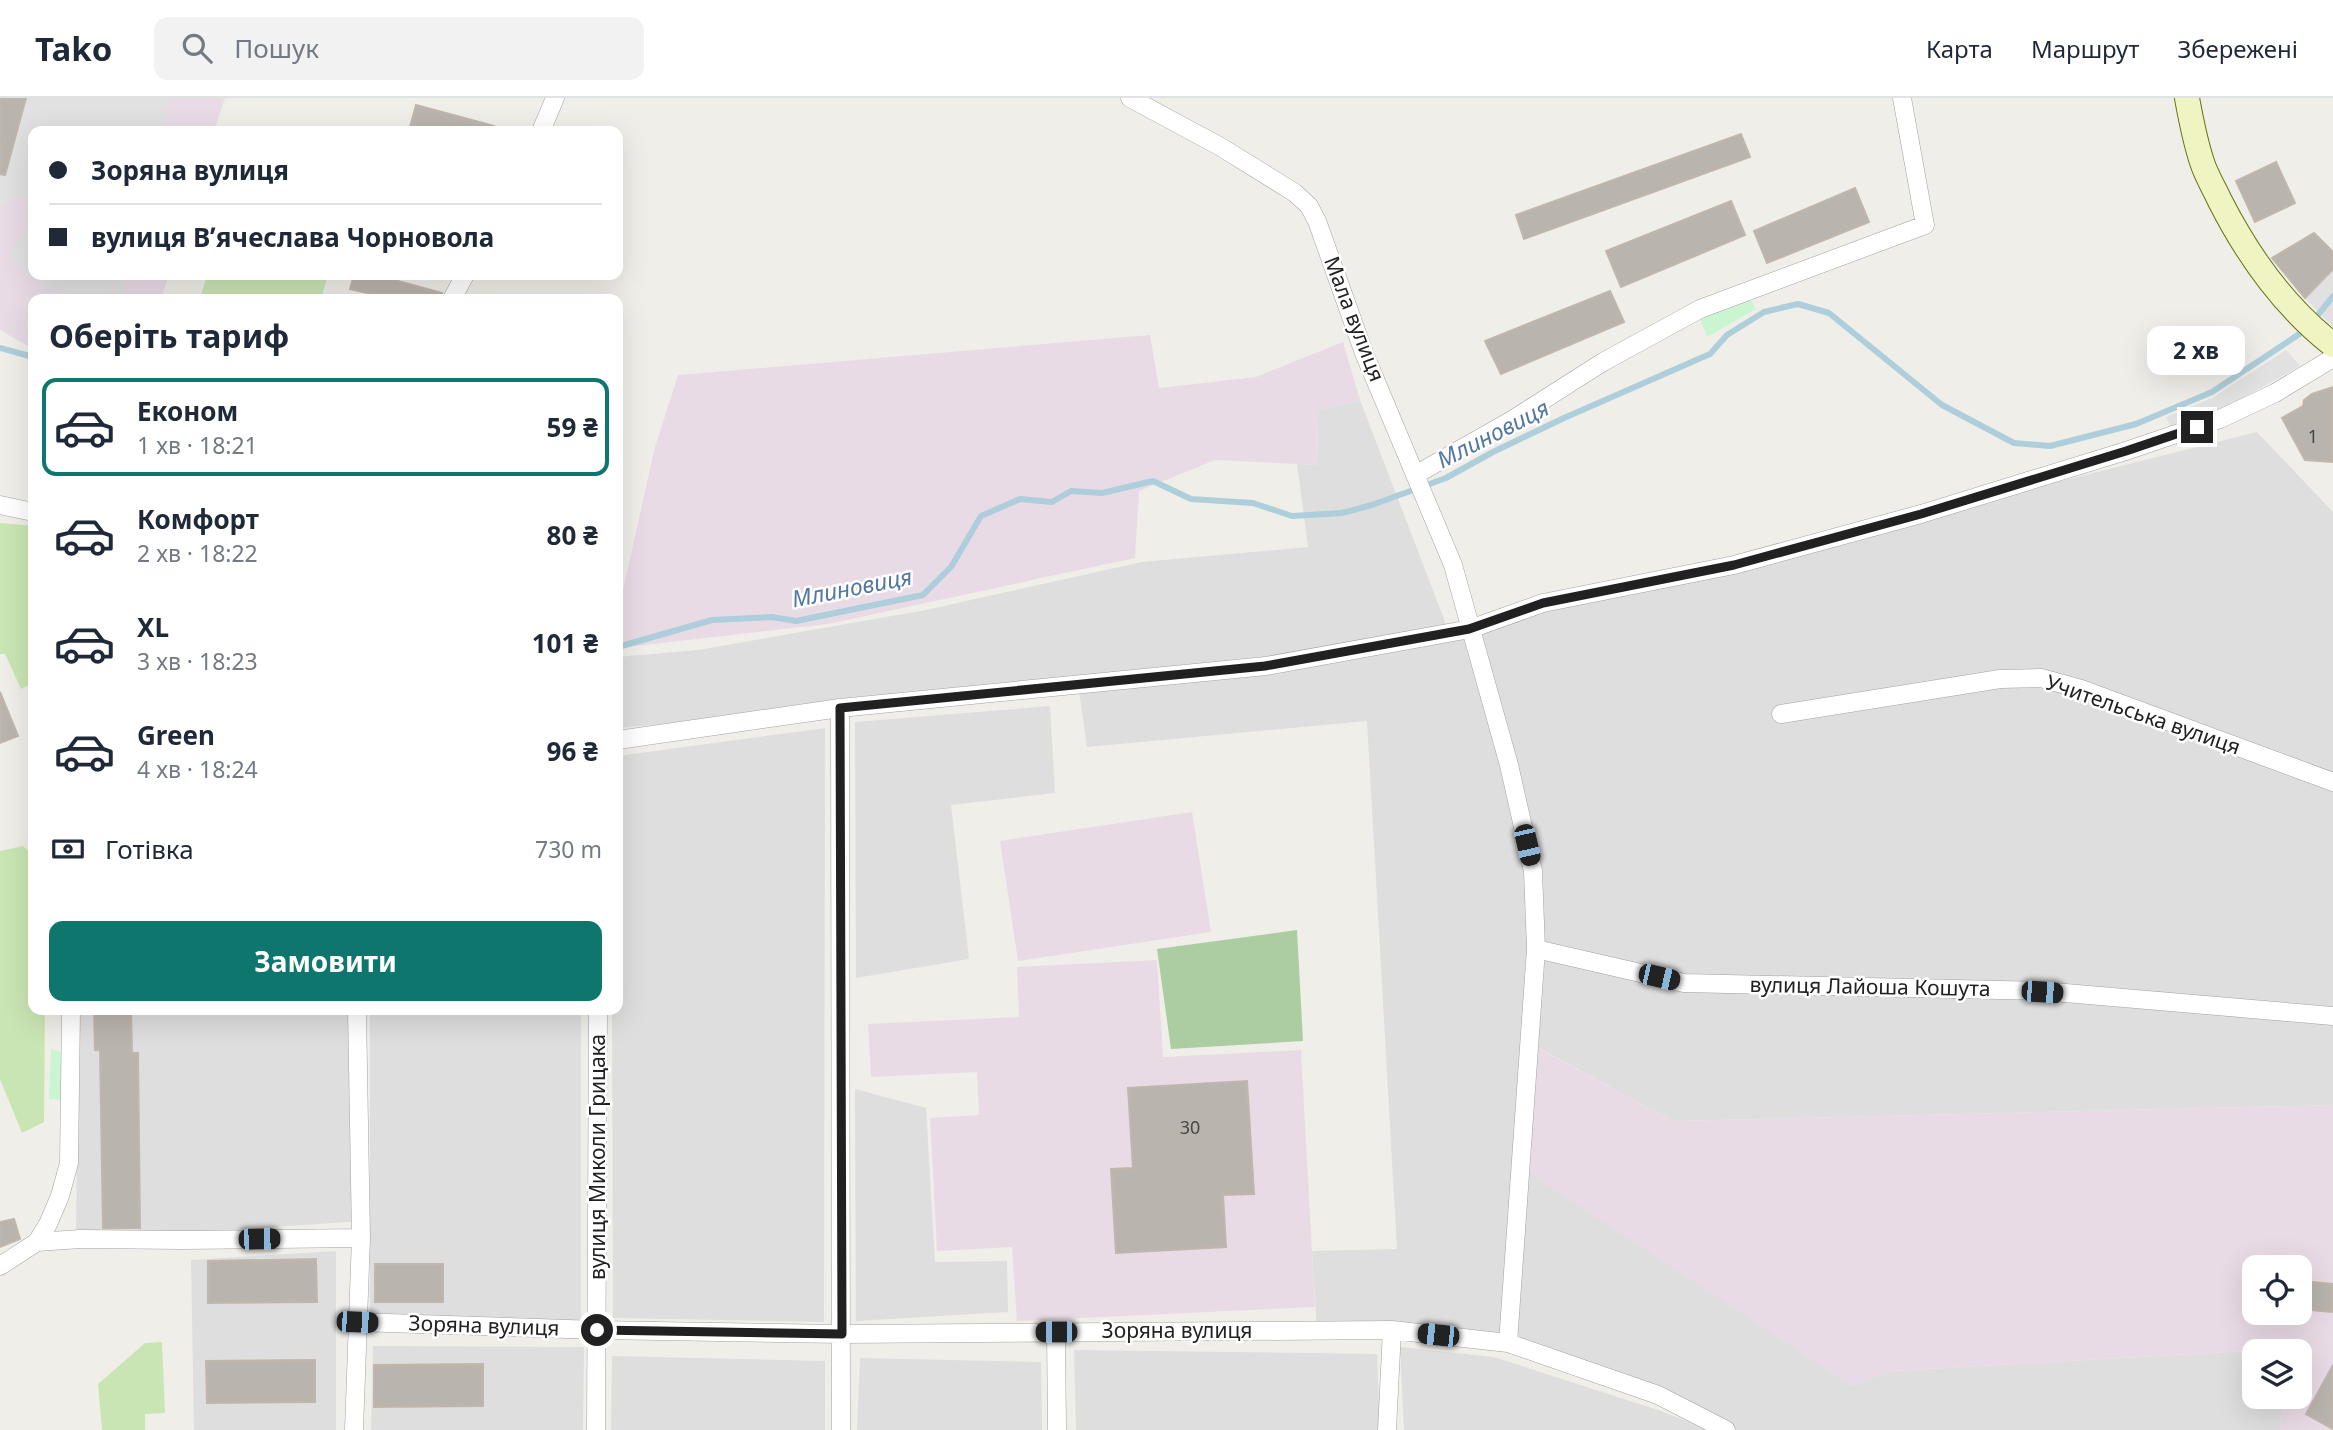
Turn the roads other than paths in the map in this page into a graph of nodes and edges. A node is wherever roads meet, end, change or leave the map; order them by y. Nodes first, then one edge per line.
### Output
1 (555, 98) edge
2 (1130, 98) edge
3 (1902, 98) edge
4 (2188, 98) edge
5 (543, 126) edge
6 (2326, 340) edge
7 (2333, 358) edge
8 (1415, 475) junction
9 (0, 505) edge
10 (28, 511) edge
11 (1469, 629) junction
12 (840, 708) junction
13 (1781, 714) dead end
14 (623, 739) edge
15 (2333, 782) edge
16 (1536, 949) junction
17 (71, 1015) edge
18 (357, 1015) edge
19 (598, 1015) edge
20 (2333, 1016) edge
21 (361, 1238) junction
22 (37, 1242) junction
23 (0, 1266) edge
24 (357, 1322) junction
25 (597, 1330) junction
26 (1392, 1330) junction
27 (1056, 1332) junction
28 (842, 1334) junction
29 (1508, 1343) junction
30 (354, 1430) edge
31 (596, 1430) edge
32 (841, 1430) edge
33 (1057, 1430) edge
34 (1387, 1430) edge
35 (1726, 1430) edge

1 - 5 street
2 - 8 street, Мала вулиця
3 - 8 street
4 - 6 main road
7 - 11 street
8 - 11 street, Мала вулиця
9 - 10 street
11 - 12 street
11 - 16 street, Мала вулиця
12 - 14 street
12 - 28 street
13 - 15 street, Учительська вулиця
16 - 20 street, вулиця Лайоша Кошута
16 - 29 street, Мала вулиця
17 - 22 street
18 - 21 street
19 - 25 street, вулиця Миколи Грицака
21 - 22 street
21 - 24 street
22 - 23 street
24 - 25 street, Зоряна вулиця
24 - 30 street
25 - 28 street, Зоряна вулиця
25 - 31 street, вулиця Миколи Грицака
26 - 27 street, Зоряна вулиця
26 - 29 street, Зоряна вулиця
26 - 34 street
27 - 28 street, Зоряна вулиця
27 - 33 street
28 - 32 street
29 - 35 street, Зоряна вулиця

